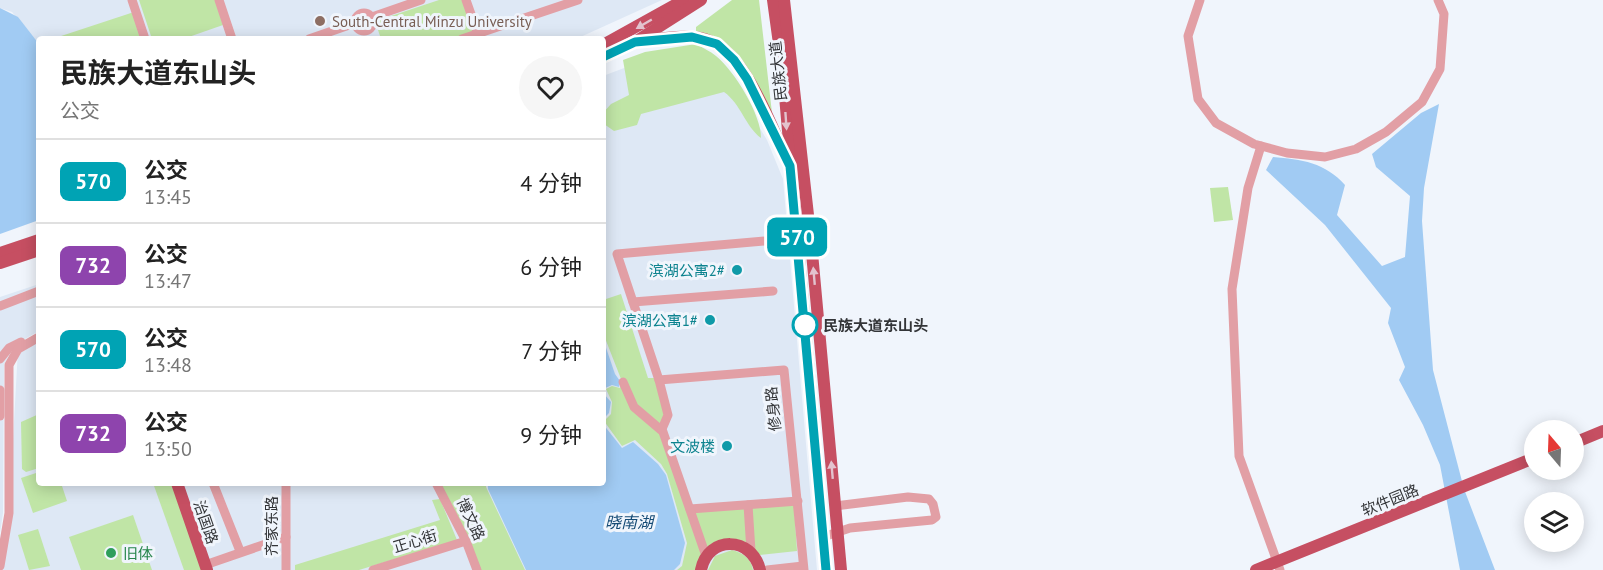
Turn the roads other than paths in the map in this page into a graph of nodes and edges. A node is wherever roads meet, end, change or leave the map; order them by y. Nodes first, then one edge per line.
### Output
1 (132, 0) edge
2 (219, 0) edge
3 (422, 0) edge
4 (466, 0) edge
5 (579, 0) edge
6 (684, 0) edge
7 (702, 0) edge
8 (773, 0) edge
9 (784, 0) edge
10 (792, 0) edge
11 (1200, 0) edge
12 (1438, 0) edge
13 (408, 2) edge
14 (372, 17) junction
15 (355, 23) junction
16 (789, 24) junction
17 (478, 34) junction
18 (368, 35) edge
19 (144, 36) edge
20 (231, 36) edge
21 (318, 36) edge
22 (472, 36) edge
23 (635, 42) junction
24 (606, 43) edge
25 (606, 56) edge
26 (1261, 146) junction
27 (790, 166) junction
28 (775, 240) dead end
29 (36, 241) edge
30 (36, 251) edge
31 (0, 253) edge
32 (0, 263) edge
33 (773, 291) dead end
34 (36, 292) edge
35 (633, 302) junction
36 (0, 306) edge
37 (36, 334) edge
38 (36, 339) edge
39 (0, 359) edge
40 (659, 380) junction
41 (623, 382) dead end
42 (0, 390) edge
43 (0, 416) edge
44 (661, 430) dead end
45 (1603, 431) edge
46 (1584, 439) edge
47 (1524, 462) edge
48 (178, 486) edge
49 (214, 486) edge
50 (286, 486) edge
51 (438, 486) edge
52 (798, 501) junction
53 (748, 505) junction
54 (835, 506) junction
55 (690, 509) junction
56 (838, 533) junction
57 (286, 537) junction
58 (823, 537) junction
59 (466, 541) junction
60 (240, 550) junction
61 (751, 551) junction
62 (706, 556) junction
63 (0, 566) edge
64 (1278, 566) edge
65 (206, 567) edge
66 (804, 568) edge
67 (377, 569) edge
68 (286, 570) edge
69 (477, 570) edge
70 (701, 570) edge
71 (760, 570) edge
72 (767, 570) edge
73 (826, 570) edge
74 (841, 570) edge
75 (1256, 570) edge

1 - 19 street
2 - 20 street
3 - 13 street
4 - 17 street
5 - 17 street
6 -> 24 main road
7 - 23 main road
8 -> 27 main road, 民族大道
9 - 16 main road, 民族大道
10 - 16 main road
11 - 26 street
12 - 26 street
13 - 14 street
14 - 15 street
14 - 18 street
15 - 18 street
15 - 21 street
54 -> 16 main road, 民族大道
17 - 22 street
23 - 25 main road
23 - 27 main road
26 - 64 street
27 - 58 main road, 民族大道
28 - 35 street
29 - 31 main road
30 - 32 main road
33 - 35 street
34 - 36 street
35 - 40 street
37 - 39 street
38 - 63 street
40 - 52 street, 修身路
40 - 55 street
41 - 44 street
42 - 43 street
45 - 46 main road
47 - 64 main road, 软件园路
48 - 65 main road, 治国路
49 - 60 street
50 - 57 street, 齐家东路
51 - 59 street, 博文路
52 - 53 street
52 - 66 street, 修身路
53 - 55 street
53 - 61 street
54 - 56 main road, 民族大道
54 - 56 street
55 - 62 street
56 - 58 street
56 - 74 main road, 民族大道
57 - 60 street
57 - 68 street, 齐家东路
58 - 73 main road, 民族大道
59 - 67 street, 正心街
59 - 69 street, 博文路
60 - 65 street
61 - 62 main road
61 - 71 main road
62 - 70 main road
64 - 75 main road, 软件园路
66 - 72 street

